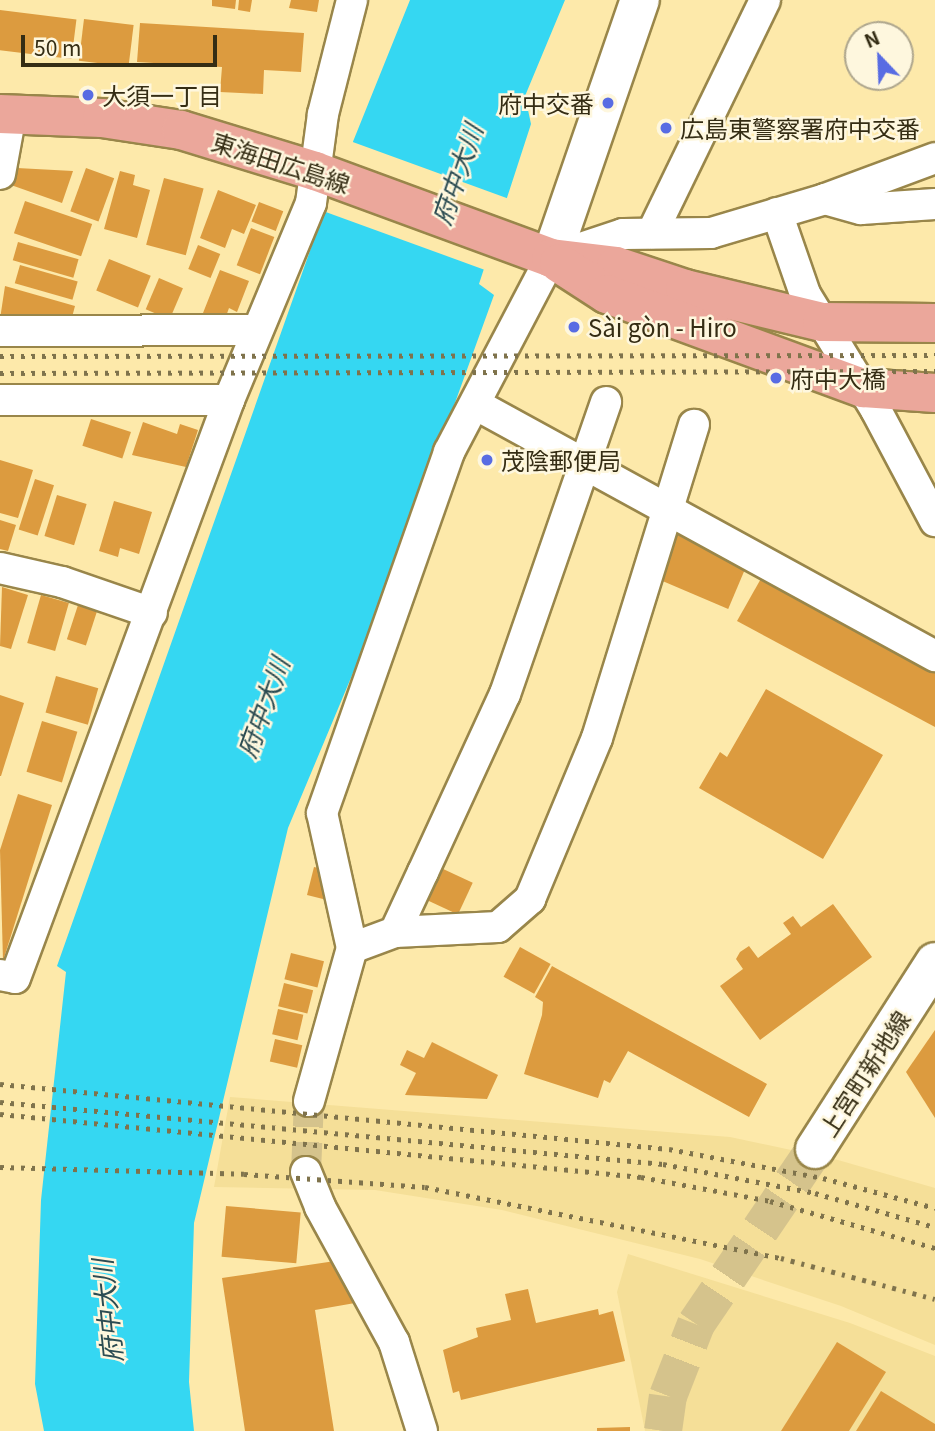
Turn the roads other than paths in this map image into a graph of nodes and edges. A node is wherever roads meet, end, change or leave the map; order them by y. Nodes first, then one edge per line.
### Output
1 (352, 0) edge
2 (640, 0) edge
3 (765, 0) edge
4 (6, 114) edge
5 (935, 158) edge
6 (0, 174) edge
7 (324, 174) junction
8 (825, 198) junction
9 (935, 204) edge
10 (777, 213) junction
11 (652, 233) junction
12 (534, 252) junction
13 (822, 322) junction
14 (935, 323) edge
15 (257, 330) junction
16 (0, 331) edge
17 (863, 388) junction
18 (935, 393) edge
19 (0, 400) edge
20 (229, 400) junction
21 (606, 402) dead end
22 (475, 404) junction
23 (694, 425) dead end
24 (585, 465) junction
25 (667, 510) junction
26 (935, 521) edge
27 (0, 568) edge
28 (152, 613) junction
29 (935, 656) edge
30 (395, 932) junction
31 (352, 948) junction
32 (935, 962) edge
33 (0, 975) edge
34 (309, 1101) tunnel mouth
35 (815, 1149) tunnel mouth
36 (306, 1172) tunnel mouth
37 (422, 1431) edge

1 - 7 street
2 - 12 street
3 - 11 street
4 - 6 street
4 - 7 main road, 東海田広島線
5 - 8 street
7 - 12 main road, 東海田広島線
7 - 15 street
8 - 9 street
8 - 10 street
10 - 11 street
10 - 13 street
11 - 12 street
12 - 13 main road, 東海田広島線
12 - 17 main road, 東海田広島線
12 - 22 street
13 - 14 main road, 東海田広島線
13 - 17 street
15 - 16 street
15 - 20 street
17 - 18 main road, 東海田広島線
17 - 26 street
19 - 20 street
20 - 28 street
21 - 24 street
22 - 24 street
22 - 31 street
23 - 25 street
24 - 25 street
24 - 30 street
25 - 29 street
25 - 30 street
27 - 28 street
28 - 33 street
30 - 31 street
31 - 34 street
32 - 35 street, 上宮町新地線
36 - 37 street

